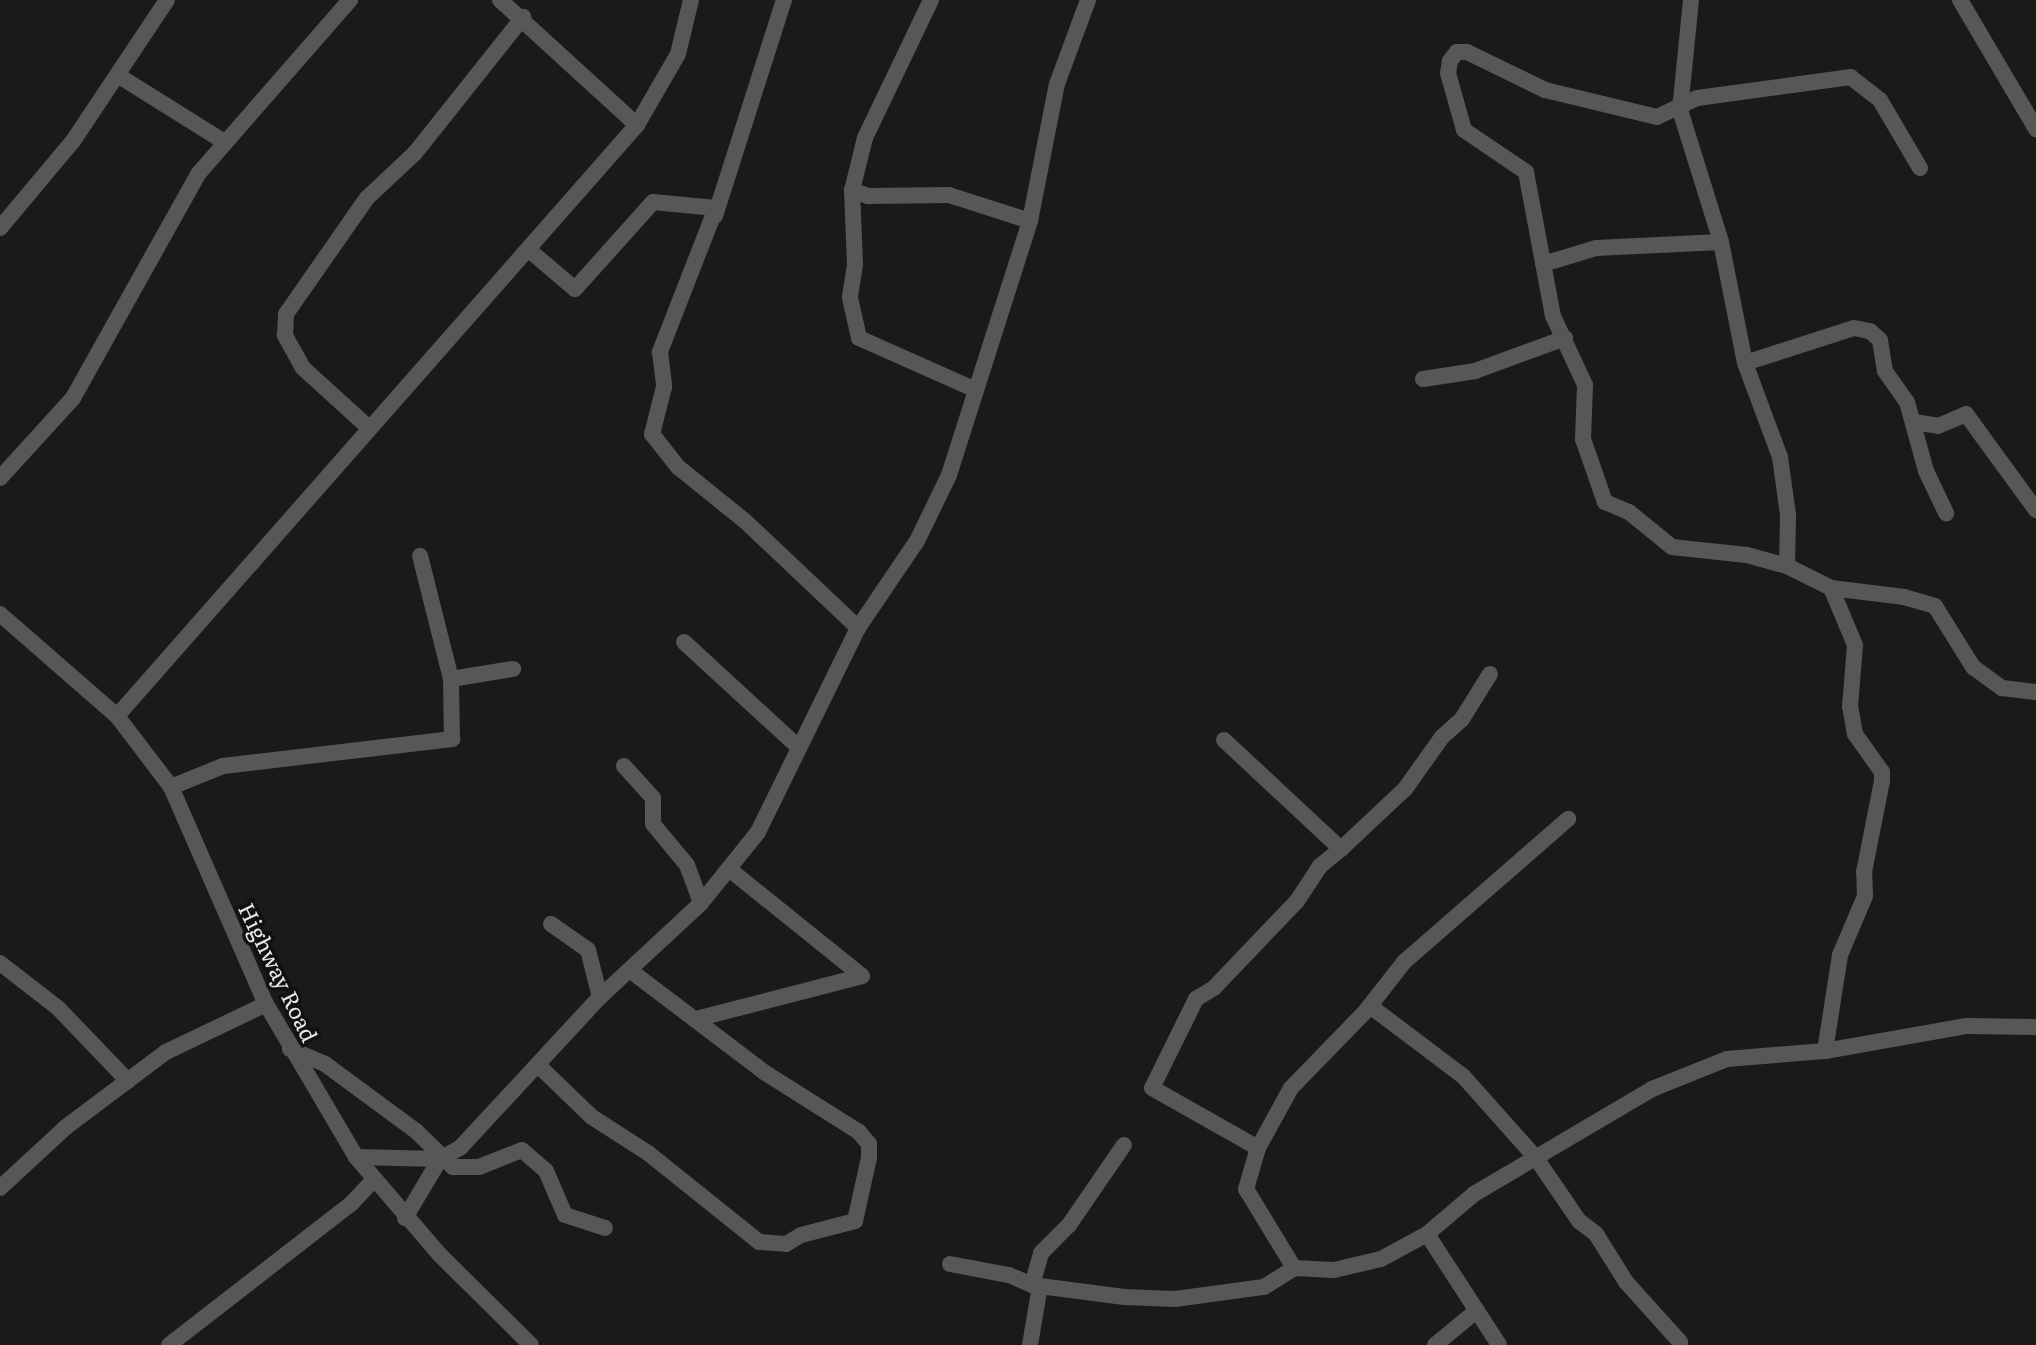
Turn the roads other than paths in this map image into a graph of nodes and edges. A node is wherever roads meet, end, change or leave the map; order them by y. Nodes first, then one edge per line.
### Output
1 (167, 0) edge
2 (350, 0) edge
3 (500, 0) edge
4 (691, 0) edge
5 (784, 0) edge
6 (931, 0) edge
7 (1088, 0) edge
8 (1691, 0) edge
9 (1960, 0) edge
10 (523, 17) junction
11 (119, 76) junction
12 (1680, 110) junction
13 (637, 125) junction
14 (2036, 129) edge
15 (223, 141) junction
16 (1920, 168) dead end
17 (852, 190) junction
18 (1030, 221) junction
19 (0, 228) edge
20 (1721, 242) junction
21 (529, 250) junction
22 (1543, 264) junction
23 (1565, 338) junction
24 (1745, 363) junction
25 (661, 364) junction
26 (1423, 379) dead end
27 (976, 390) junction
28 (1914, 422) junction
29 (369, 428) junction
30 (0, 478) edge
31 (2036, 510) edge
32 (1946, 513) dead end
33 (420, 556) dead end
34 (1787, 566) junction
35 (1831, 588) junction
36 (0, 614) edge
37 (858, 628) junction
38 (684, 642) dead end
39 (513, 669) dead end
40 (1490, 674) dead end
41 (451, 679) junction
42 (2036, 692) edge
43 (117, 716) junction
44 (1224, 740) dead end
45 (798, 747) junction
46 (624, 766) dead end
47 (171, 787) junction
48 (1568, 819) dead end
49 (1341, 849) junction
50 (729, 869) junction
51 (701, 903) junction
52 (551, 924) dead end
53 (0, 963) edge
54 (631, 971) junction
55 (600, 997) junction
56 (266, 1004) junction
57 (1370, 1006) junction
58 (696, 1019) junction
59 (2036, 1027) edge
60 (290, 1049) junction
61 (1825, 1051) junction
62 (540, 1067) junction
63 (128, 1081) junction
64 (1124, 1145) dead end
65 (1258, 1148) junction
66 (356, 1157) junction
67 (1536, 1158) junction
68 (440, 1159) junction
69 (373, 1180) junction
70 (0, 1188) edge
71 (405, 1218) junction
72 (605, 1228) dead end
73 (1427, 1234) junction
74 (950, 1264) dead end
75 (1294, 1268) junction
76 (1036, 1286) junction
77 (1475, 1312) junction
78 (1680, 1342) dead end
79 (169, 1345) edge
80 (531, 1345) edge
81 (1030, 1345) edge
82 (1435, 1345) edge
83 (1499, 1345) edge

1 - 11 street
2 - 15 street
3 - 10 street
4 - 13 street
5 - 25 street
6 - 17 street
7 - 18 street
8 - 12 street
9 - 14 street
10 - 13 street
10 - 29 street
11 - 15 street
11 - 19 street
12 - 16 street
12 - 20 street
12 - 22 street
13 - 21 street
15 - 30 street
17 - 18 street
17 - 27 street
18 - 27 street
20 - 22 street
20 - 24 street
21 - 25 street
21 - 29 street
22 - 23 street
23 - 26 street
23 - 34 street
24 - 28 street
24 - 34 street
25 - 37 street
27 - 37 street
28 - 31 street
28 - 32 street
29 - 43 street
33 - 41 street
34 - 35 street
35 - 42 street
35 - 61 street
36 - 43 street, Highway Road
37 - 45 street
38 - 45 street
39 - 41 street
40 - 49 street
41 - 47 street
43 - 47 street, Highway Road
44 - 49 street
45 - 50 street
46 - 51 street
47 - 56 street, Highway Road
48 - 57 street
49 - 65 street
50 - 51 street
50 - 58 street
51 - 54 street
52 - 55 street
53 - 63 street
54 - 55 street
54 - 58 street
55 - 62 street
56 - 60 street, Highway Road
56 - 63 street
57 - 65 street
57 - 67 street
58 - 62 street
59 - 61 street
60 - 66 street, Highway Road
60 - 68 street
61 - 67 street
62 - 68 street
63 - 70 street
64 - 76 street
65 - 75 street
66 - 68 street
66 - 69 street, Highway Road
67 - 73 street
67 - 78 street
68 - 71 street
68 - 72 street
69 - 71 street, Highway Road
69 - 79 street
71 - 80 street, Highway Road
73 - 75 street
73 - 77 street
74 - 76 street
75 - 76 street
76 - 81 street
77 - 82 street
77 - 83 street

